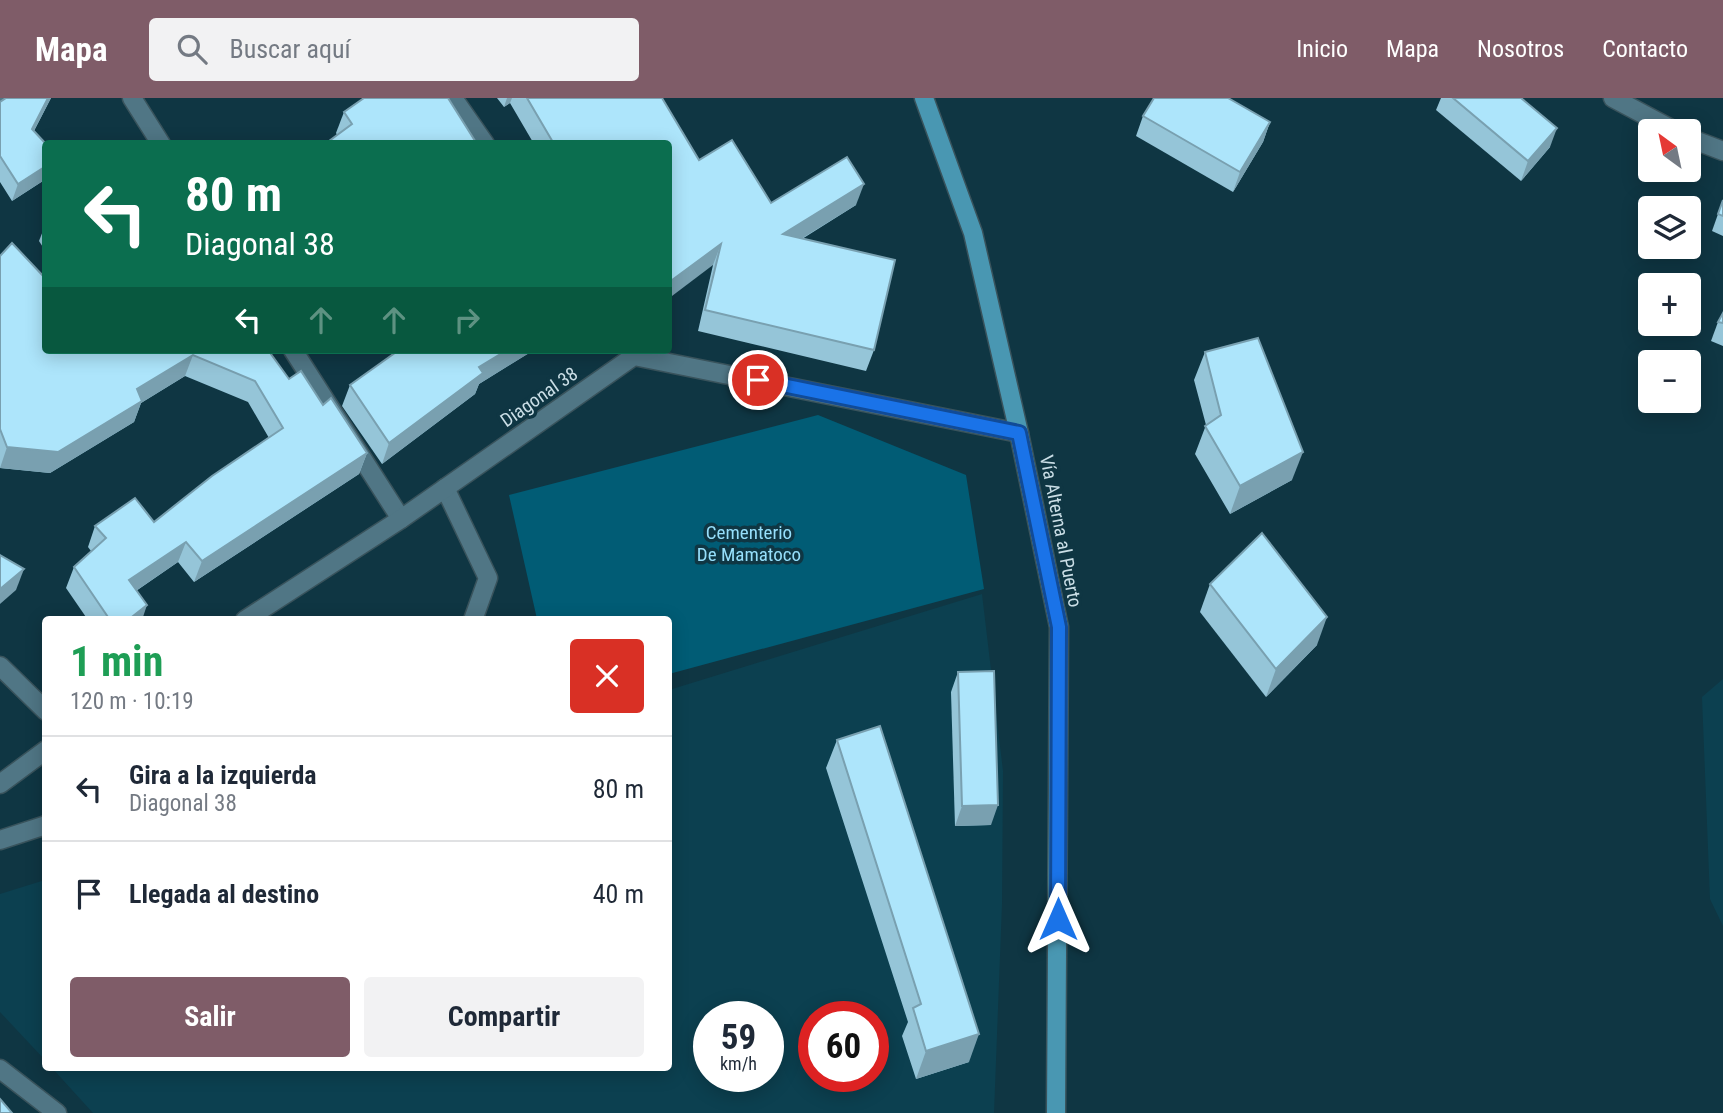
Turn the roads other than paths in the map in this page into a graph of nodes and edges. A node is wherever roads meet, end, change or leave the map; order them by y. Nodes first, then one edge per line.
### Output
1 (5, 98) edge
2 (132, 98) edge
3 (453, 98) edge
4 (924, 98) edge
5 (1613, 98) edge
6 (0, 101) edge
7 (1652, 119) edge
8 (158, 140) edge
9 (482, 140) edge
10 (1701, 142) edge
11 (1723, 150) edge
12 (296, 354) edge
13 (631, 354) edge
14 (637, 354) edge
15 (1019, 433) junction
16 (445, 488) junction
17 (401, 519) junction
18 (251, 616) edge
19 (474, 616) edge
20 (0, 666) edge
21 (42, 706) edge
22 (42, 753) edge
23 (0, 784) edge
24 (42, 826) edge
25 (0, 840) edge
26 (0, 1069) edge
27 (57, 1113) edge
28 (1056, 1113) edge

1 - 6 street
2 - 8 street
3 - 9 street
4 - 15 main road, Vía Alterna al Puerto
5 - 7 street
10 - 11 street
12 - 17 street
13 - 16 street, Diagonal 38
14 - 15 street, Diagonal 38
15 - 28 main road, Vía Alterna al Puerto
16 - 17 street, Diagonal 38
16 - 19 street
17 - 18 street, Diagonal 38
20 - 21 street
22 - 23 street
24 - 25 street
26 - 27 street

